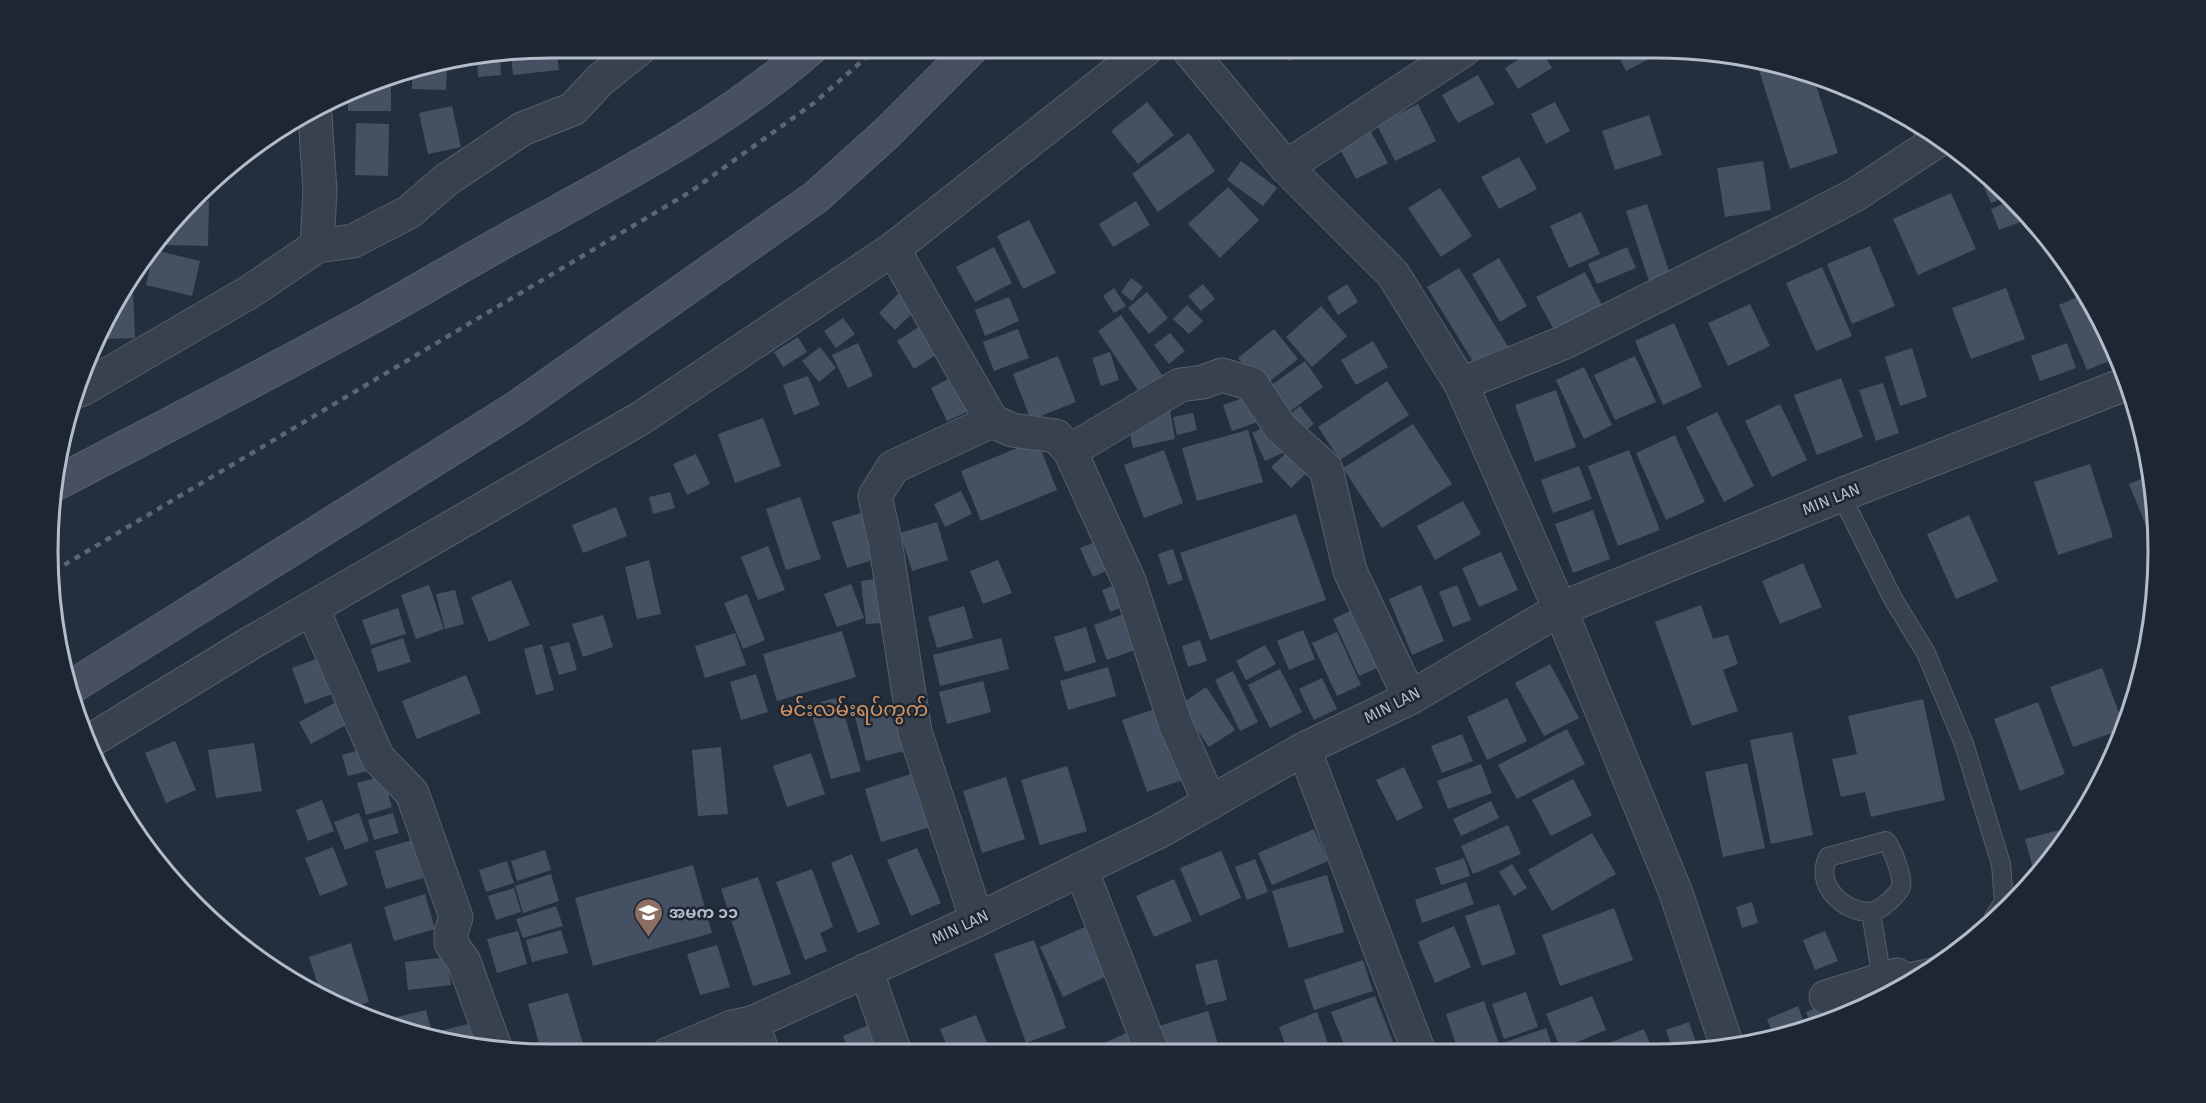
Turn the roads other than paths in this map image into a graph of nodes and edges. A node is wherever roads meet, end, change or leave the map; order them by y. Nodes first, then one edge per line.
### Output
1 (628, 58) edge
2 (799, 58) edge
3 (962, 58) edge
4 (1135, 58) edge
5 (1195, 58) edge
6 (1451, 58) edge
7 (315, 119) edge
8 (1932, 145) edge
9 (1286, 167) junction
10 (317, 246) junction
11 (893, 249) junction
12 (1461, 384) junction
13 (87, 386) edge
14 (2119, 387) edge
15 (992, 422) junction
16 (1070, 451) junction
17 (64, 479) edge
18 (1841, 495) junction
19 (312, 608) junction
20 (1560, 609) junction
21 (77, 684) edge
22 (1410, 698) junction
23 (95, 738) edge
24 (1304, 749) junction
25 (1210, 803) junction
26 (1081, 869) junction
27 (2004, 899) edge
28 (1871, 912) junction
29 (977, 920) junction
30 (866, 970) junction
31 (1894, 981) edge
32 (1826, 997) dead end
33 (752, 1023) junction
34 (1725, 1039) edge
35 (493, 1041) edge
36 (692, 1044) edge
37 (760, 1044) edge
38 (892, 1044) edge
39 (1149, 1044) edge
40 (1416, 1044) edge

1 - 10 street
2 - 17 main road
3 - 21 main road
4 - 11 street
5 - 9 street
6 - 9 street
7 - 10 street
8 - 12 street
9 - 12 street
10 - 13 street
11 - 15 street
11 - 19 street
12 - 20 street
14 - 18 street, MIN LAN
15 - 16 street
15 - 29 street
16 - 22 street
16 - 25 street
18 - 20 street, MIN LAN
18 - 27 lane
19 - 23 street
19 - 35 street
20 - 22 street, MIN LAN
20 - 34 street
22 - 24 street, MIN LAN
24 - 25 street, MIN LAN
24 - 40 street
25 - 26 street, MIN LAN
26 - 29 street, MIN LAN
26 - 39 street
28 - 28 lane
28 - 31 lane
29 - 30 street, MIN LAN
30 - 33 street, MIN LAN
30 - 38 street
31 - 32 street
33 - 36 street, MIN LAN
33 - 37 street

